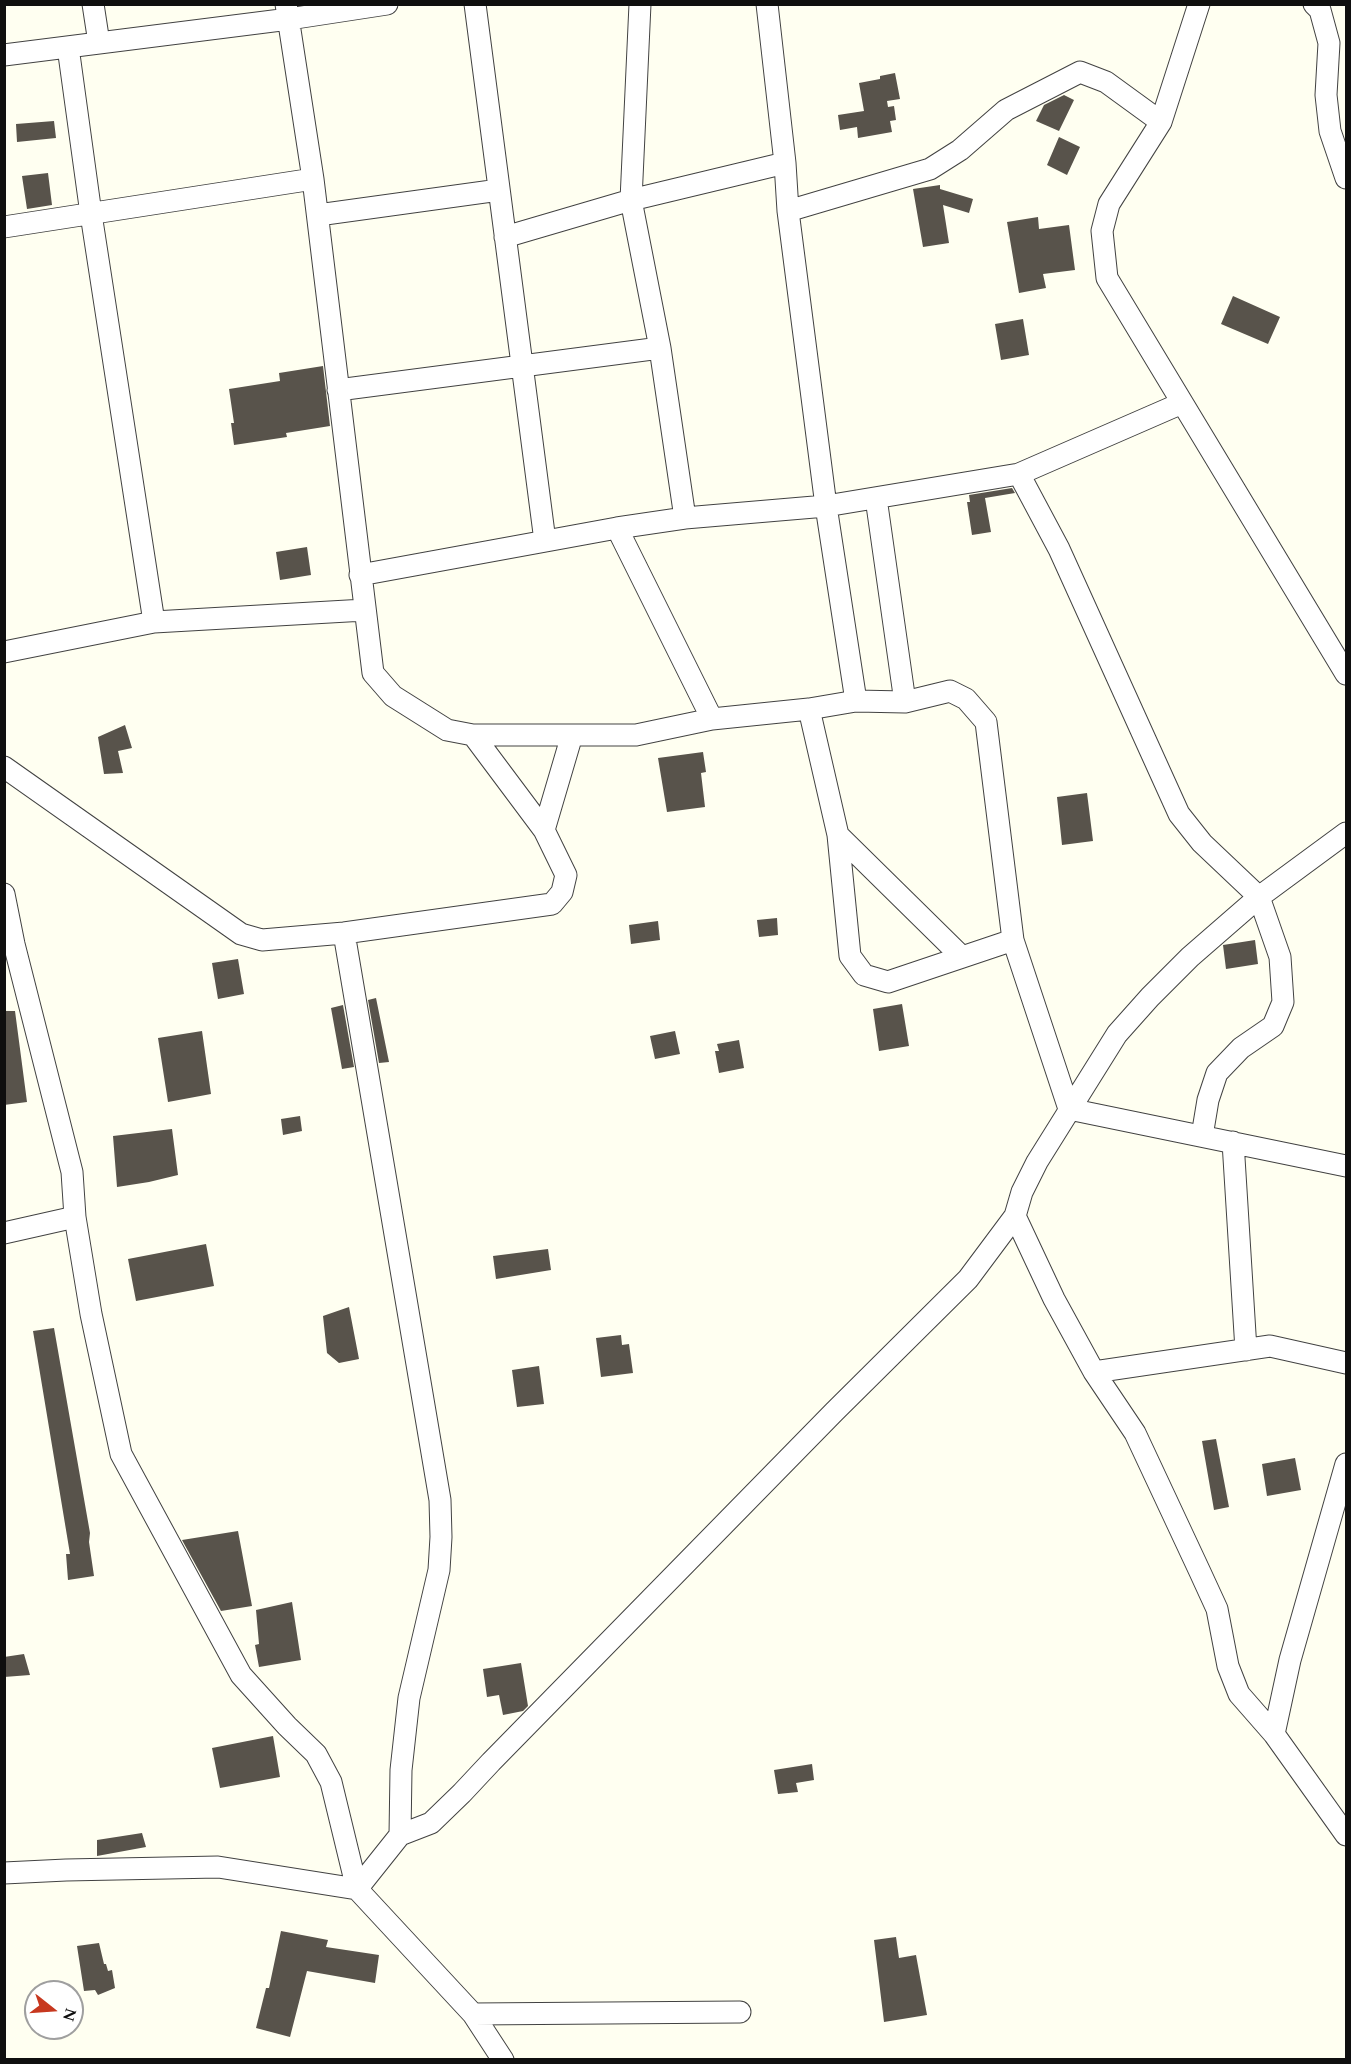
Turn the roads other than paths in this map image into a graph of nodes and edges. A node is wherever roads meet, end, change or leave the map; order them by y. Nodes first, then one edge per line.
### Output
1 (93, 4) edge
2 (387, 4) edge
3 (475, 4) edge
4 (640, 4) edge
5 (767, 4) edge
6 (1199, 4) edge
7 (1314, 4) edge
8 (288, 12) edge
9 (99, 43) junction
10 (68, 47) junction
11 (4, 55) edge
12 (1161, 122) junction
13 (785, 163) junction
14 (1347, 178) edge
15 (314, 179) junction
16 (499, 190) junction
17 (631, 200) junction
18 (788, 211) junction
19 (90, 213) junction
20 (318, 215) junction
21 (4, 227) edge
22 (505, 237) junction
23 (660, 348) junction
24 (521, 366) junction
25 (338, 390) junction
26 (1182, 403) junction
27 (1019, 474) junction
28 (876, 498) junction
29 (826, 506) junction
30 (685, 518) junction
31 (617, 528) junction
32 (545, 541) junction
33 (360, 575) junction
34 (365, 610) junction
35 (154, 622) junction
36 (4, 652) edge
37 (1347, 674) edge
38 (856, 700) junction
39 (905, 702) junction
40 (809, 709) junction
41 (712, 720) junction
42 (473, 735) junction
43 (572, 735) junction
44 (4, 767) edge
45 (544, 830) junction
46 (1347, 833) edge
47 (838, 835) junction
48 (4, 894) edge
49 (1259, 897) junction
50 (344, 933) junction
51 (1013, 940) junction
52 (9, 946) edge
53 (962, 957) junction
54 (1069, 1109) junction
55 (1202, 1136) junction
56 (1233, 1142) junction
57 (1347, 1166) edge
58 (1015, 1215) junction
59 (75, 1217) junction
60 (4, 1233) edge
61 (1246, 1350) junction
62 (1347, 1363) edge
63 (1094, 1372) junction
64 (1347, 1464) edge
65 (1274, 1734) junction
66 (1347, 1834) edge
67 (400, 1835) junction
68 (4, 1873) edge
69 (357, 1890) junction
70 (740, 2012) dead end
71 (473, 2014) junction
72 (503, 2060) edge

1 - 9 street
2 - 8 street
3 - 16 street
4 - 17 street
5 - 13 street
6 - 12 street
7 - 14 street
8 - 9 street
8 - 15 street
9 - 10 street
10 - 11 street
10 - 19 street
12 - 18 street
12 - 26 street
13 - 17 street
13 - 18 street
15 - 19 street
15 - 20 street
16 - 20 street
16 - 22 street
17 - 22 street
17 - 23 street
18 - 29 street
19 - 21 street
19 - 35 street
20 - 25 street
22 - 24 street
23 - 24 street
23 - 30 street
24 - 25 street
24 - 32 street
25 - 33 street
26 - 27 street
26 - 37 street
27 - 28 street
27 - 49 street
28 - 29 street
28 - 39 street
29 - 30 street
29 - 38 street
30 - 31 street
31 - 32 street
31 - 41 street
32 - 33 street
33 - 34 street
34 - 35 street
34 - 42 street
35 - 36 street
38 - 39 street
38 - 40 street
39 - 51 street
40 - 41 street
40 - 47 street
41 - 43 street
42 - 43 street
42 - 45 street
43 - 45 street
44 - 50 street
45 - 50 street
46 - 49 street
47 - 53 street
47 - 53 street
48 - 52 street
49 - 54 street
49 - 55 street
50 - 67 street
51 - 53 street
51 - 54 street
52 - 59 street
54 - 55 street
54 - 58 street
55 - 56 street
56 - 57 street
56 - 61 street
58 - 63 street
58 - 67 street
59 - 60 street
59 - 69 street
61 - 62 street
61 - 63 street
63 - 65 street
64 - 65 street
65 - 66 street
67 - 69 street
68 - 69 street
69 - 71 street
70 - 71 street
71 - 72 street

